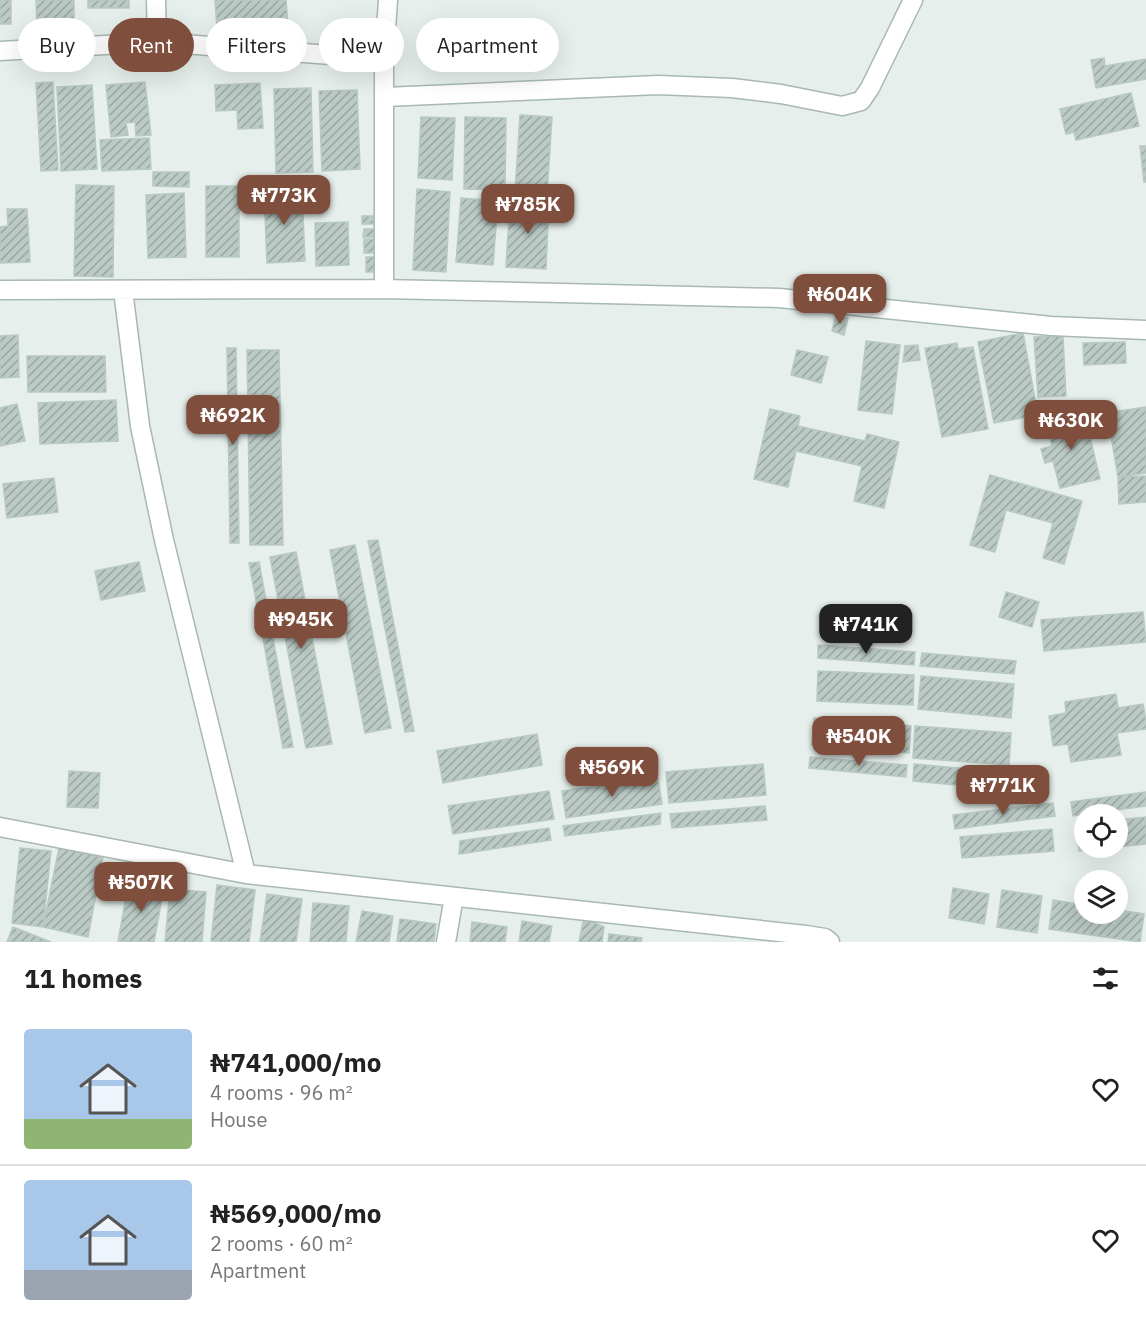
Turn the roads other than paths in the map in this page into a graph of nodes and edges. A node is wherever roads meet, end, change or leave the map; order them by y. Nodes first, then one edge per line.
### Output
1 (156, 0) edge
2 (388, 0) edge
3 (913, 0) edge
4 (156, 18) edge
5 (387, 18) edge
6 (108, 45) edge
7 (194, 45) edge
8 (0, 51) edge
9 (319, 54) edge
10 (384, 72) edge
11 (385, 97) junction
12 (384, 289) junction
13 (0, 290) edge
14 (123, 290) junction
15 (1146, 330) edge
16 (0, 826) edge
17 (246, 874) junction
18 (454, 897) junction
19 (446, 942) edge
20 (830, 942) edge

1 - 4 street
2 - 5 street
3 - 11 street
6 - 8 street
7 - 9 street
10 - 11 street
11 - 12 street
12 - 14 street
12 - 15 street
13 - 14 street
14 - 17 street
16 - 17 street
17 - 18 street
18 - 19 street
18 - 20 street

